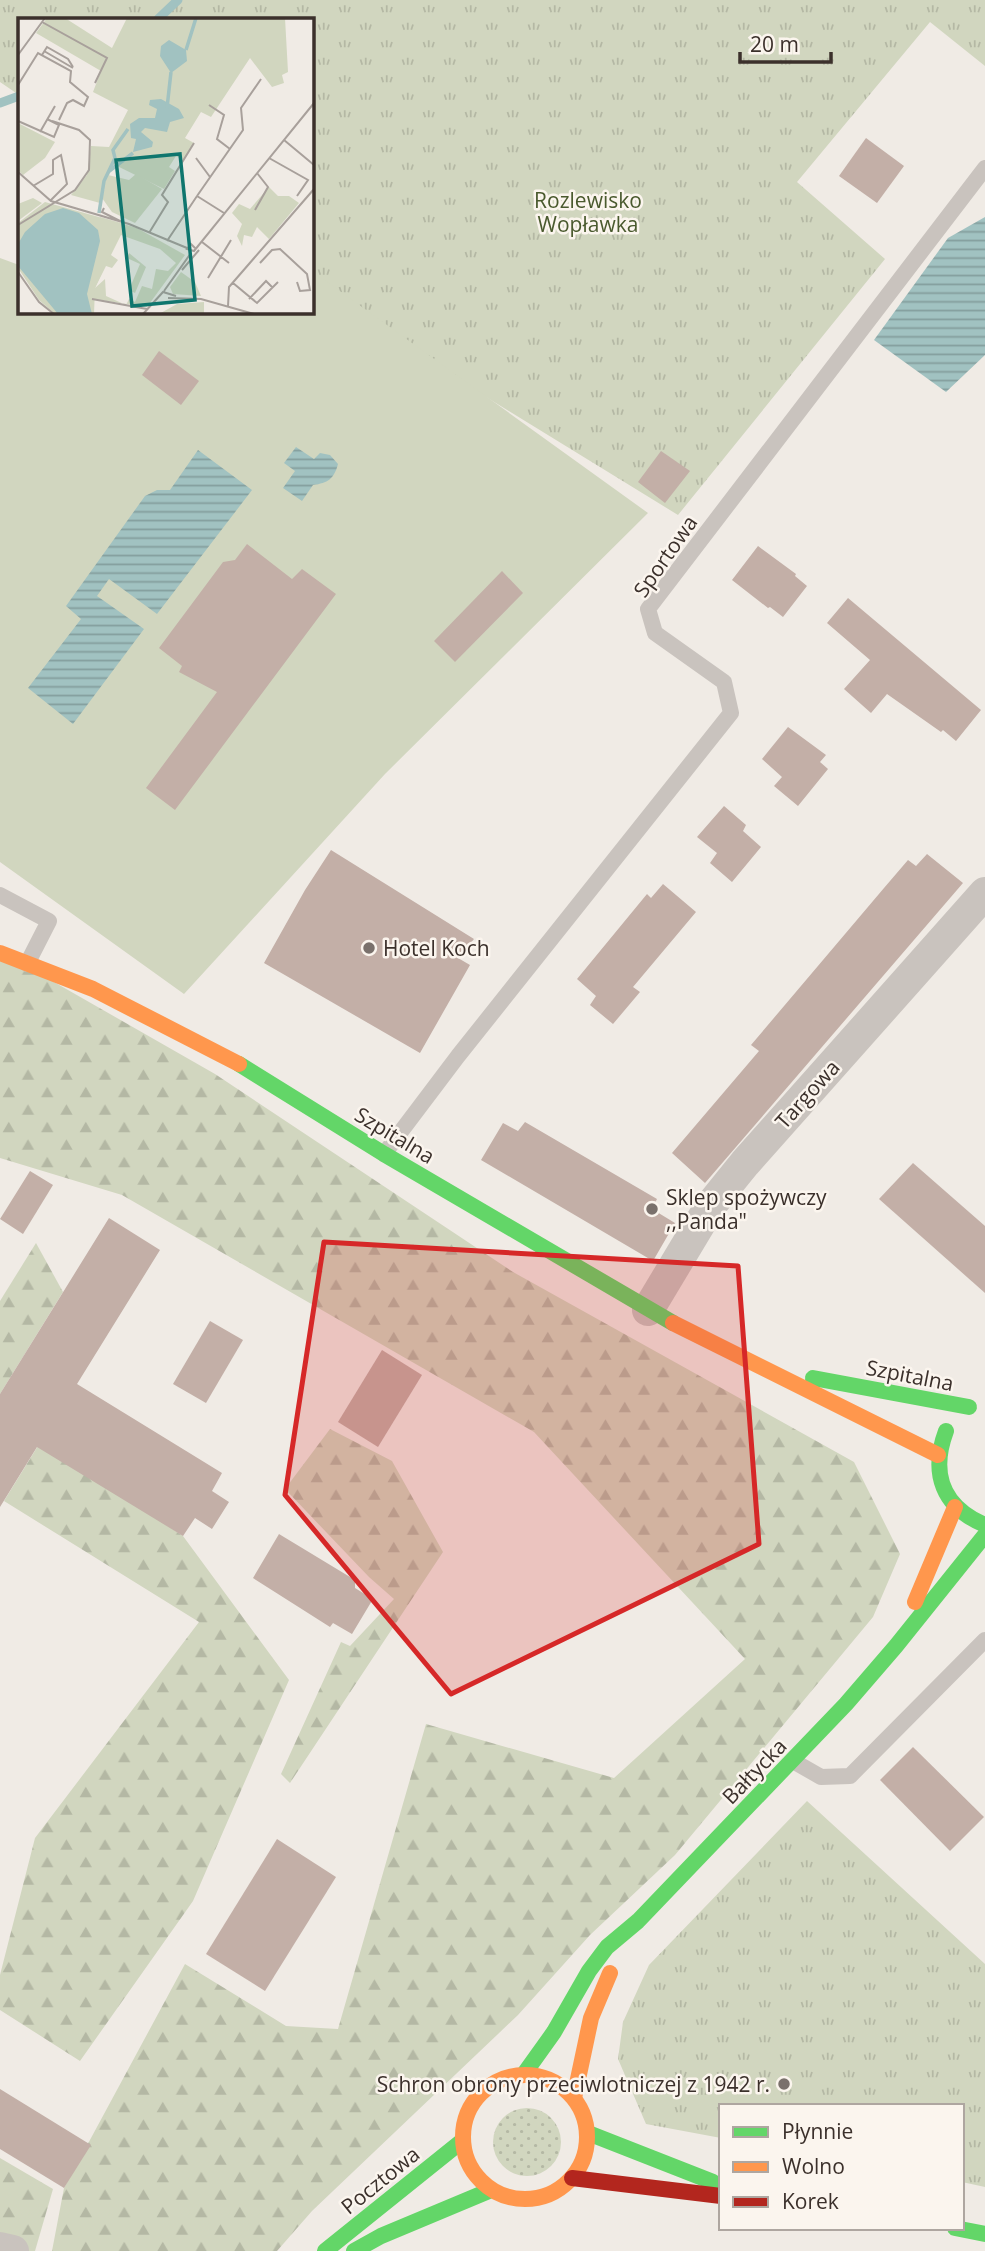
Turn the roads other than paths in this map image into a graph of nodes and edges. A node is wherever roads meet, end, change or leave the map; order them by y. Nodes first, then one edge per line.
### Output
1 (985, 168) edge
2 (985, 894) edge
3 (0, 895) edge
4 (0, 953) edge
5 (27, 964) junction
6 (384, 1154) junction
7 (648, 1310) junction
8 (760, 1368) junction
9 (985, 1400) edge
10 (969, 1407) junction
11 (938, 1455) junction
12 (955, 1507) junction
13 (985, 1525) edge
14 (985, 1535) edge
15 (985, 1640) edge
16 (896, 1646) junction
17 (792, 1760) junction
18 (638, 1921) junction
19 (524, 2074) junction
20 (574, 2098) junction
21 (588, 2133) junction
22 (462, 2141) junction
23 (572, 2178) junction
24 (719, 2184) edge
25 (491, 2190) junction
26 (719, 2196) edge
27 (964, 2230) edge
28 (985, 2234) edge
29 (0, 2248) edge
30 (12, 2251) edge
31 (325, 2251) edge
32 (354, 2251) edge

1 - 6 lane, Sportowa
2 - 7 street, Targowa
3 - 5 lane
4 - 5 main road, Szpitalna
5 - 6 main road, Szpitalna
6 - 7 main road, Szpitalna
7 - 8 main road, Szpitalna
8 - 10 main road, Szpitalna
8 - 11 main road, Szpitalna
9 - 10 main road
10 - 11 main road
11 - 12 main road
12 - 13 main road
12 - 16 main road, Bałtycka
14 - 16 main road, Bałtycka
15 - 17 lane
16 - 17 main road, Bałtycka
17 - 18 main road, Bałtycka
18 - 19 main road, Bałtycka
18 - 20 main road, Bałtycka
19 - 20 main road
19 - 22 main road
20 - 21 main road
21 - 23 main road
21 - 24 main road
22 - 25 main road
22 - 31 main road, Pocztowa
23 - 25 main road
23 - 26 main road
25 - 32 main road, Pocztowa
27 - 28 main road
29 - 30 street

